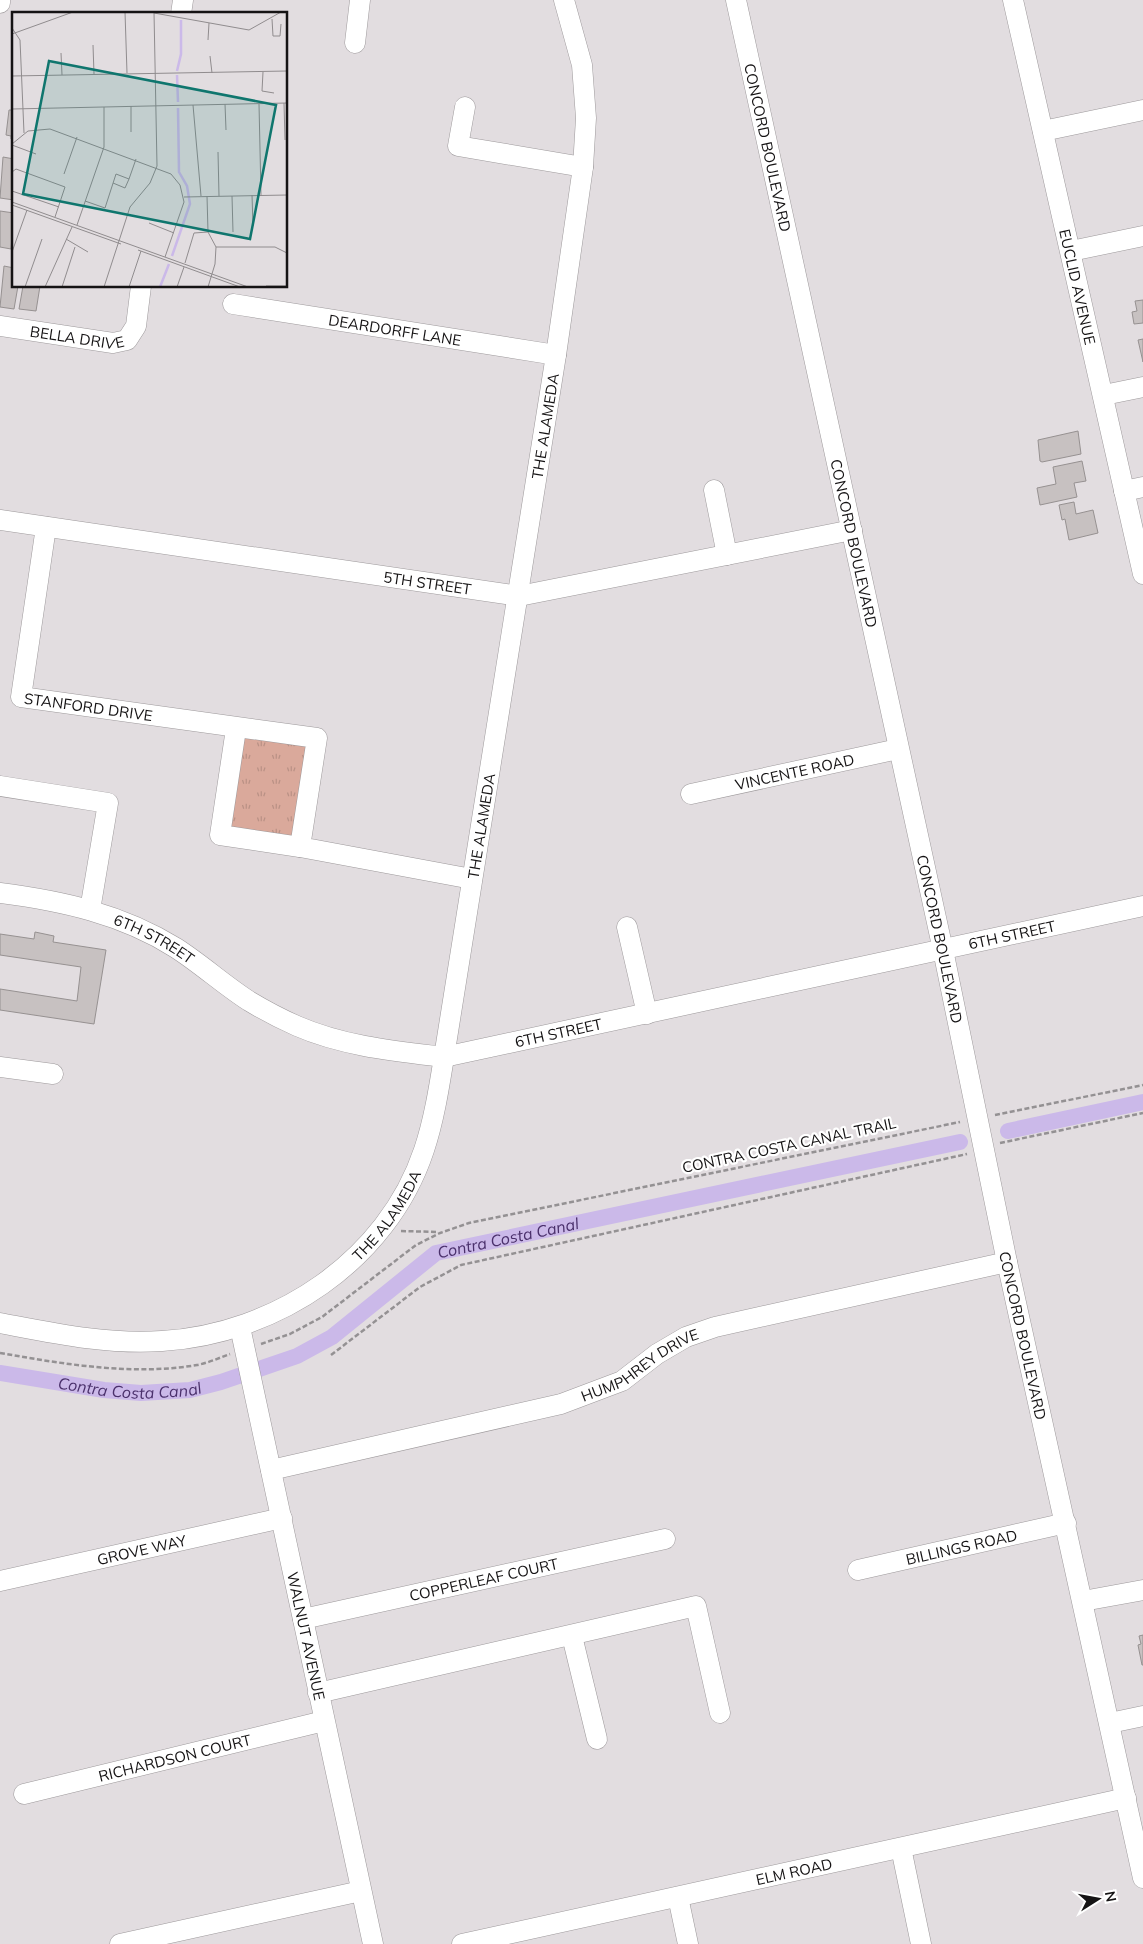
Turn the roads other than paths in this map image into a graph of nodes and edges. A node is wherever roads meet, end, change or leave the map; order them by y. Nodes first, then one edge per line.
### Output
1 (360, 0) edge
2 (564, 0) edge
3 (736, 0) edge
4 (1013, 0) edge
5 (355, 43) dead end
6 (465, 107) dead end
7 (1143, 110) edge
8 (1043, 131) junction
9 (583, 167) junction
10 (1143, 236) edge
11 (1071, 251) junction
12 (140, 288) edge
13 (233, 304) dead end
14 (0, 326) edge
15 (556, 355) junction
16 (1143, 387) edge
17 (1104, 395) junction
18 (1134, 489) edge
19 (714, 490) dead end
20 (0, 520) edge
21 (46, 527) junction
22 (852, 530) junction
23 (727, 555) junction
24 (1143, 574) edge
25 (518, 596) junction
26 (236, 728) junction
27 (898, 749) junction
28 (0, 786) edge
29 (691, 794) dead end
30 (300, 847) junction
31 (472, 878) junction
32 (0, 893) edge
33 (1143, 906) edge
34 (90, 910) junction
35 (627, 927) dead end
36 (943, 950) junction
37 (647, 1014) junction
38 (444, 1057) junction
39 (0, 1067) edge
40 (53, 1074) dead end
41 (1008, 1262) junction
42 (0, 1324) edge
43 (240, 1327) junction
44 (272, 1470) junction
45 (282, 1518) junction
46 (1066, 1523) junction
47 (665, 1539) dead end
48 (858, 1570) dead end
49 (0, 1580) edge
50 (1143, 1590) edge
51 (1083, 1601) junction
52 (303, 1618) junction
53 (572, 1636) junction
54 (318, 1693) junction
55 (720, 1713) dead end
56 (1143, 1716) edge
57 (324, 1721) junction
58 (1110, 1723) junction
59 (597, 1739) dead end
60 (24, 1794) dead end
61 (1126, 1798) junction
62 (901, 1848) junction
63 (1143, 1878) edge
64 (361, 1891) junction
65 (678, 1897) junction
66 (120, 1944) edge
67 (373, 1944) edge
68 (462, 1944) edge
69 (688, 1944) edge
70 (921, 1944) edge

1 - 5 street
2 - 9 street, THE ALAMEDA
3 - 22 street, CONCORD BOULEVARD
4 - 8 street, EUCLID AVENUE
6 - 9 street
7 - 8 street
8 - 11 street, EUCLID AVENUE
9 - 15 street, THE ALAMEDA
10 - 11 street
11 - 17 street, EUCLID AVENUE
12 - 14 street, BELLA DRIVE
13 - 15 street, DEARDORFF LANE
15 - 25 street, THE ALAMEDA
16 - 17 street
17 - 18 street, EUCLID AVENUE
18 - 24 street, EUCLID AVENUE
19 - 23 street
20 - 21 street, 5TH STREET
21 - 25 street, 5TH STREET
21 - 26 street, STANFORD DRIVE
22 - 23 street, 5TH STREET
22 - 27 street, CONCORD BOULEVARD
23 - 25 street, 5TH STREET
25 - 31 street, THE ALAMEDA
26 - 30 street
26 - 30 street, STANFORD DRIVE
27 - 29 street, VINCENTE ROAD
27 - 36 street, CONCORD BOULEVARD
28 - 34 street
30 - 31 street
31 - 38 street, THE ALAMEDA
32 - 34 street, 6TH STREET
33 - 36 street, 6TH STREET
34 - 38 street, 6TH STREET
35 - 37 street
36 - 37 street, 6TH STREET
36 - 41 street, CONCORD BOULEVARD
37 - 38 street, 6TH STREET
38 - 43 street, THE ALAMEDA
39 - 40 street
41 - 44 street, HUMPHREY DRIVE
41 - 46 street, CONCORD BOULEVARD
42 - 43 street, THE ALAMEDA
43 - 44 street, WALNUT AVENUE
44 - 45 street, WALNUT AVENUE
45 - 49 street, GROVE WAY
45 - 52 street, WALNUT AVENUE
46 - 48 street, BILLINGS ROAD
46 - 51 street, CONCORD BOULEVARD
47 - 52 street, COPPERLEAF COURT
50 - 51 street
51 - 58 street, CONCORD BOULEVARD
52 - 54 street, WALNUT AVENUE
53 - 54 street
53 - 55 street
53 - 59 street
54 - 57 street, WALNUT AVENUE
56 - 58 street
57 - 60 street, RICHARDSON COURT
57 - 64 street, WALNUT AVENUE
58 - 61 street, CONCORD BOULEVARD
61 - 62 street, ELM ROAD
61 - 63 street, CONCORD BOULEVARD
62 - 65 street, ELM ROAD
62 - 70 street
64 - 66 street
64 - 67 street, WALNUT AVENUE
65 - 68 street, ELM ROAD
65 - 69 street

